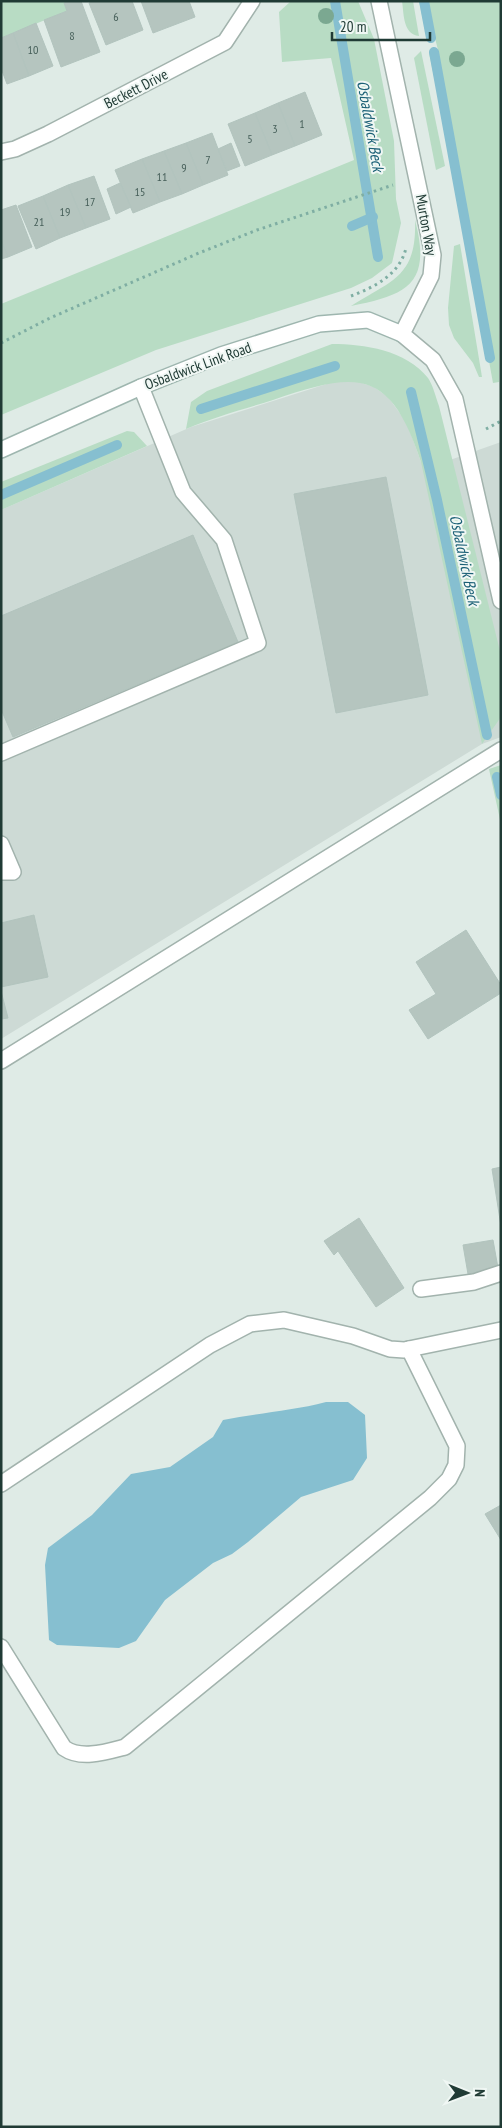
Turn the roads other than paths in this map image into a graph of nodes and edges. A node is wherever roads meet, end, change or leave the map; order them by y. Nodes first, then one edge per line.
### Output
1 (252, 1) edge
2 (379, 1) edge
3 (1, 152) edge
4 (402, 334) junction
5 (142, 387) junction
6 (1, 450) edge
7 (501, 601) edge
8 (501, 750) edge
9 (1, 754) edge
10 (1, 844) edge
11 (1, 872) edge
12 (1, 1061) edge
13 (501, 1273) edge
14 (421, 1289) dead end
15 (501, 1330) edge
16 (409, 1349) junction
17 (1, 1484) edge
18 (1, 1648) edge

1 - 3 street, Beckett Drive
2 - 4 street, Murton Way
4 - 5 street, Osbaldwick Link Road
4 - 7 street
5 - 6 street, Osbaldwick Link Road
5 - 9 street
8 - 12 street
10 - 11 street
13 - 14 street
15 - 16 street
16 - 17 street
16 - 18 street

